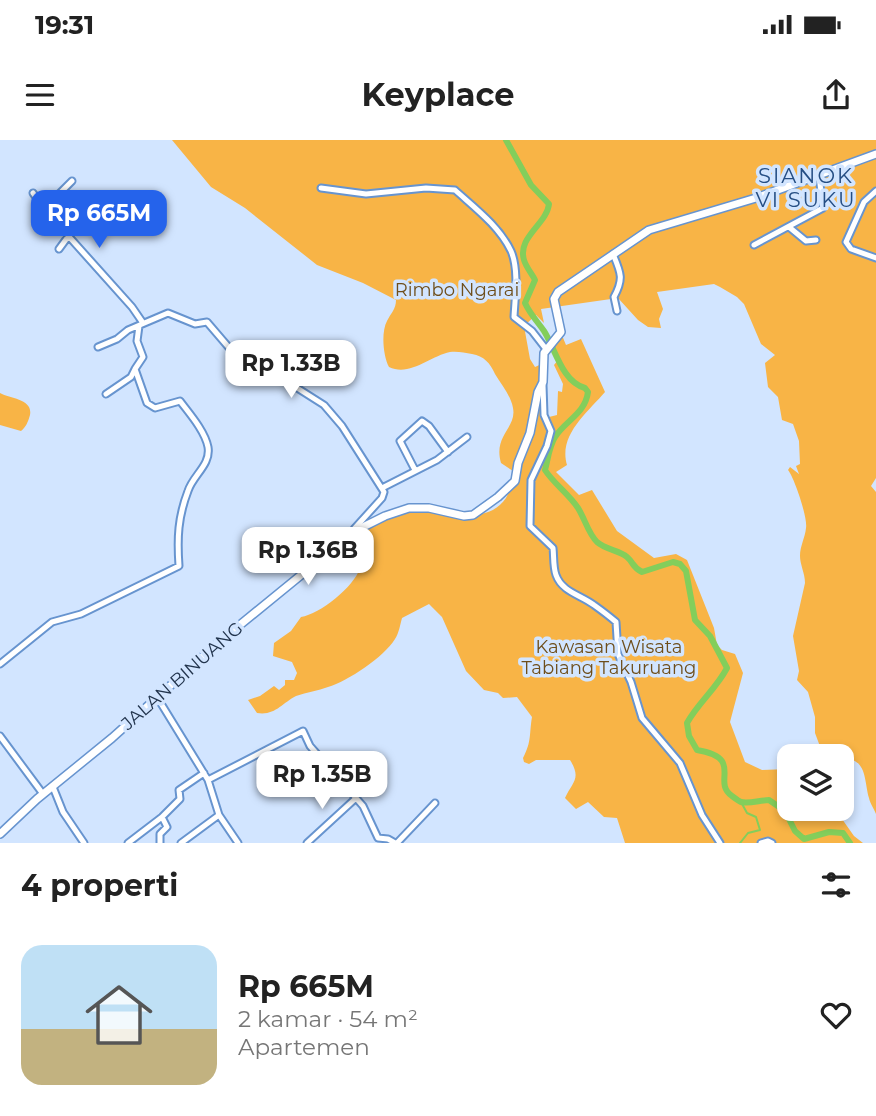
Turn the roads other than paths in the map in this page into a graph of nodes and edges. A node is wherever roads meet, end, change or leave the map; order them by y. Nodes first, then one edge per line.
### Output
1 (876, 154) edge
2 (819, 176) junction
3 (72, 181) dead end
4 (321, 188) dead end
5 (876, 191) edge
6 (33, 193) dead end
7 (106, 200) dead end
8 (44, 209) junction
9 (789, 227) junction
10 (69, 236) junction
11 (816, 240) dead end
12 (754, 245) dead end
13 (59, 249) dead end
14 (612, 254) junction
15 (876, 258) edge
16 (617, 311) dead end
17 (141, 325) junction
18 (98, 347) dead end
19 (547, 348) junction
20 (135, 369) junction
21 (543, 382) junction
22 (106, 394) dead end
23 (467, 437) dead end
24 (448, 452) junction
25 (415, 470) junction
26 (382, 488) junction
27 (347, 537) junction
28 (0, 664) edge
29 (157, 696) junction
30 (0, 736) edge
31 (204, 773) junction
32 (208, 780) junction
33 (53, 787) junction
34 (43, 794) junction
35 (355, 799) junction
36 (435, 803) dead end
37 (219, 815) junction
38 (162, 817) junction
39 (0, 834) edge
40 (84, 843) edge
41 (128, 843) edge
42 (160, 843) edge
43 (181, 843) edge
44 (238, 843) edge
45 (307, 843) edge
46 (396, 843) edge
47 (720, 843) edge
48 (761, 843) edge
49 (772, 843) edge

1 - 2 main road
2 - 9 street
2 - 14 main road
3 - 8 street
4 - 19 street
5 - 15 street
6 - 8 street
7 - 10 street
8 - 10 street
9 - 11 street
9 - 12 street
10 - 13 street
10 - 17 street
14 - 16 street
14 - 19 main road
17 - 18 street
17 - 20 street
17 - 26 street
19 - 21 main road, JALAN BINUANG
20 - 22 street
20 - 28 street
21 - 27 main road, JALAN BINUANG
21 - 47 street
23 - 24 street
24 - 25 street
24 - 25 street
25 - 26 street
26 - 27 street
27 - 29 main road, JALAN BINUANG
29 - 31 street
29 - 33 main road, JALAN BINUANG
30 - 34 street
31 - 32 street
31 - 38 street
32 - 35 street
32 - 37 street
33 - 34 main road, JALAN BINUANG
33 - 40 street
34 - 39 main road, JALAN BINUANG
35 - 45 street
35 - 46 street
36 - 46 street
37 - 43 street
37 - 44 street
38 - 41 street
38 - 42 street
48 - 49 street

